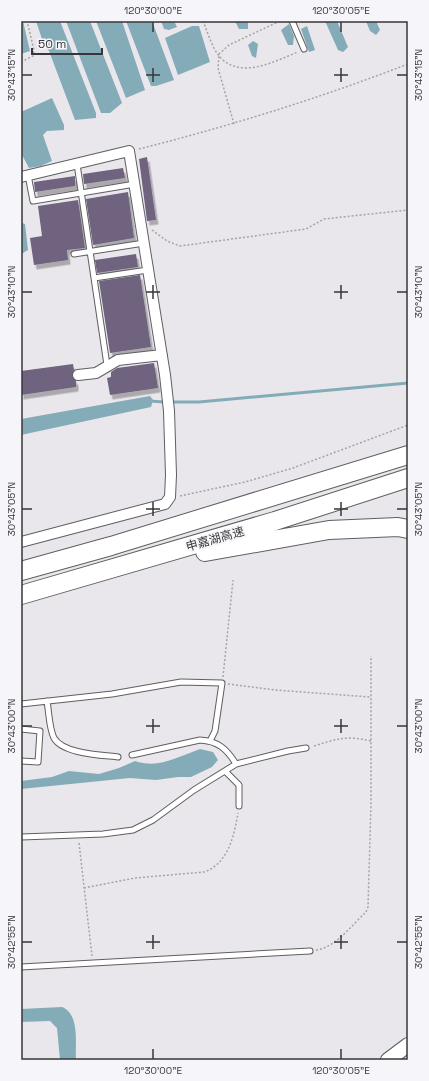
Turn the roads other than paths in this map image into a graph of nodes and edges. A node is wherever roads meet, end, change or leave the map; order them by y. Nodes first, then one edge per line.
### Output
1 (292, 21) edge
2 (304, 49) road end
3 (77, 164) junction
4 (24, 176) edge
5 (135, 184) junction
6 (81, 193) junction
7 (144, 243) junction
8 (90, 251) junction
9 (74, 254) dead end
10 (149, 270) junction
11 (94, 278) junction
12 (162, 355) junction
13 (107, 365) junction
14 (78, 375) dead end
15 (408, 451) edge
16 (408, 455) edge
17 (358, 472) junction
18 (408, 478) edge
19 (408, 529) edge
20 (21, 542) edge
21 (117, 568) junction
22 (21, 571) edge
23 (21, 595) edge
24 (47, 701) junction
25 (21, 704) edge
26 (21, 710) edge
27 (21, 729) edge
28 (210, 741) junction
29 (306, 748) road end
30 (132, 755) dead end
31 (118, 757) dead end
32 (21, 761) edge
33 (236, 764) junction
34 (225, 771) junction
35 (239, 806) road end
36 (21, 837) edge
37 (310, 951) road end
38 (21, 967) edge
39 (408, 1045) edge
40 (388, 1060) edge

1 - 2 lane
3 - 4 street
3 - 5 street
3 - 6 lane
4 - 6 lane
5 - 6 lane
5 - 7 street
6 - 8 lane
7 - 8 lane
7 - 10 street
8 - 9 lane
8 - 11 lane
10 - 11 lane
10 - 12 street
11 - 13 lane
12 - 13 street
12 - 20 street
13 - 14 street
15 - 17 highway
16 - 17 highway, 申嘉湖高速
17 - 22 highway, 申嘉湖高速
18 - 21 highway, 申嘉湖高速
19 - 21 highway
21 - 23 highway, 申嘉湖高速
24 - 25 lane
24 - 28 lane
24 - 31 lane
25 - 26 lane
27 - 32 lane
28 - 30 lane
28 - 33 lane
29 - 33 lane
33 - 34 lane
34 - 35 lane
34 - 36 lane
37 - 38 lane
39 - 40 main road

